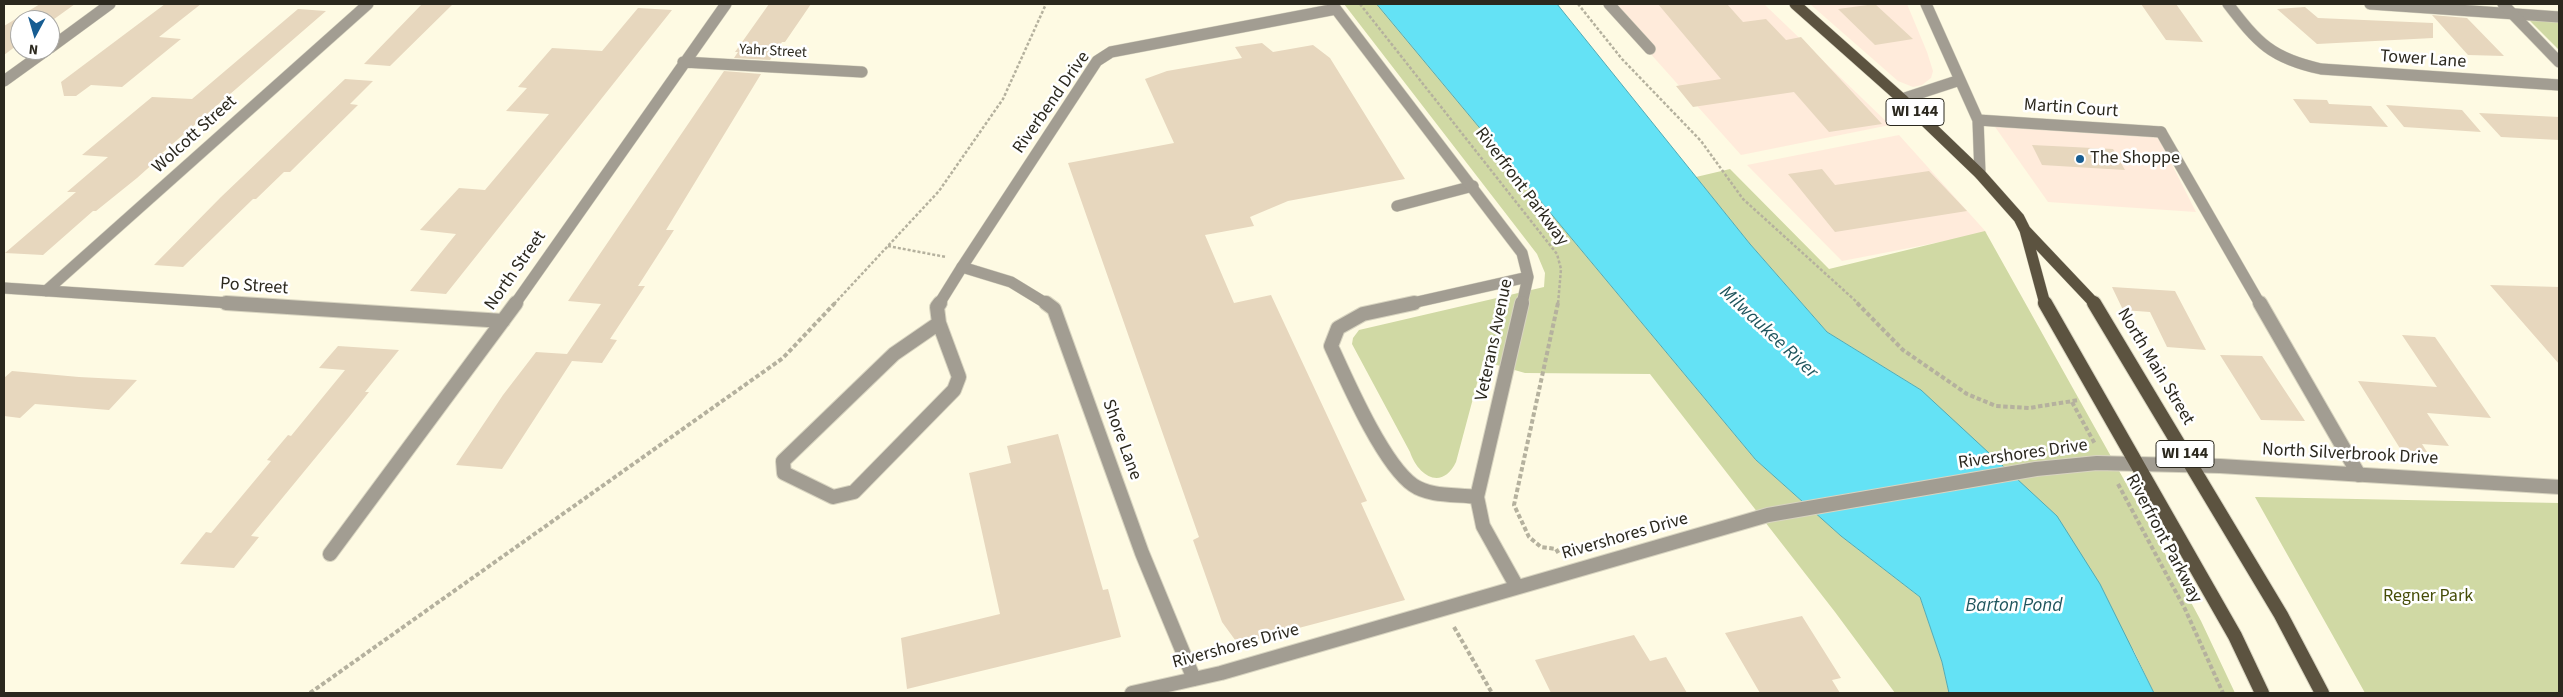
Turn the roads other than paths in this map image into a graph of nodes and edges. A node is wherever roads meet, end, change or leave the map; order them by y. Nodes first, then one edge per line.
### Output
1 (110, 4) edge
2 (368, 4) edge
3 (726, 4) edge
4 (1609, 4) edge
5 (1795, 4) edge
6 (1926, 4) edge
7 (2228, 4) edge
8 (2370, 4) edge
9 (2503, 4) edge
10 (1334, 6) edge
11 (2513, 14) junction
12 (2559, 17) edge
13 (60, 41) edge
14 (1650, 49) dead end
15 (34, 60) edge
16 (683, 62) junction
17 (2559, 62) edge
18 (862, 72) dead end
19 (1960, 80) junction
20 (4, 82) edge
21 (2559, 85) edge
22 (1902, 99) junction
23 (1978, 120) junction
24 (1980, 174) junction
25 (1473, 186) junction
26 (1397, 206) dead end
27 (2025, 230) junction
28 (962, 267) junction
29 (1528, 276) junction
30 (4, 288) edge
31 (46, 292) junction
32 (503, 321) junction
33 (939, 323) junction
34 (2138, 464) junction
35 (2192, 466) junction
36 (2359, 474) junction
37 (2559, 487) edge
38 (1477, 496) junction
39 (330, 554) dead end
40 (1517, 587) junction
41 (1194, 679) junction
42 (1132, 693) edge
43 (2262, 693) edge
44 (2322, 693) edge

1 - 13 street
2 - 31 street, Wolcott Street
3 - 16 street, North Street
4 - 14 street
5 - 22 main road, North Main Street / WI 144
6 - 19 street
7 - 21 street, Tower Lane
8 - 11 street
9 - 11 street
10 - 25 street, Veterans Avenue
10 - 28 street, Riverbend Drive
11 - 12 street
11 - 17 street
15 - 20 street
16 - 18 street, Yahr Street
16 - 32 street, North Street
19 - 22 street
19 - 23 street
22 - 24 main road, North Main Street / WI 144
23 - 24 street
23 - 36 street, Martin Court
24 - 27 main road, North Main Street / WI 144
25 - 26 street
25 - 29 street, Veterans Avenue
27 - 34 main road, North Main Street / WI 144
27 - 35 main road, North Main Street / WI 144
28 - 33 street, Riverbend Drive
28 - 41 street, Shore Lane
29 - 38 street, Veterans Avenue
29 - 38 street
30 - 31 street, Po Street
31 - 32 street, Po Street
32 - 39 street, North Street
33 - 33 street
34 - 35 street, North Silverbrook Drive
34 - 40 street, Rivershores Drive
34 - 43 main road, North Main Street / WI 144
35 - 36 street, North Silverbrook Drive
35 - 44 main road, North Main Street / WI 144
36 - 37 street, North Silverbrook Drive
38 - 40 street, Veterans Avenue
40 - 41 street, Rivershores Drive
41 - 42 street, Rivershores Drive

